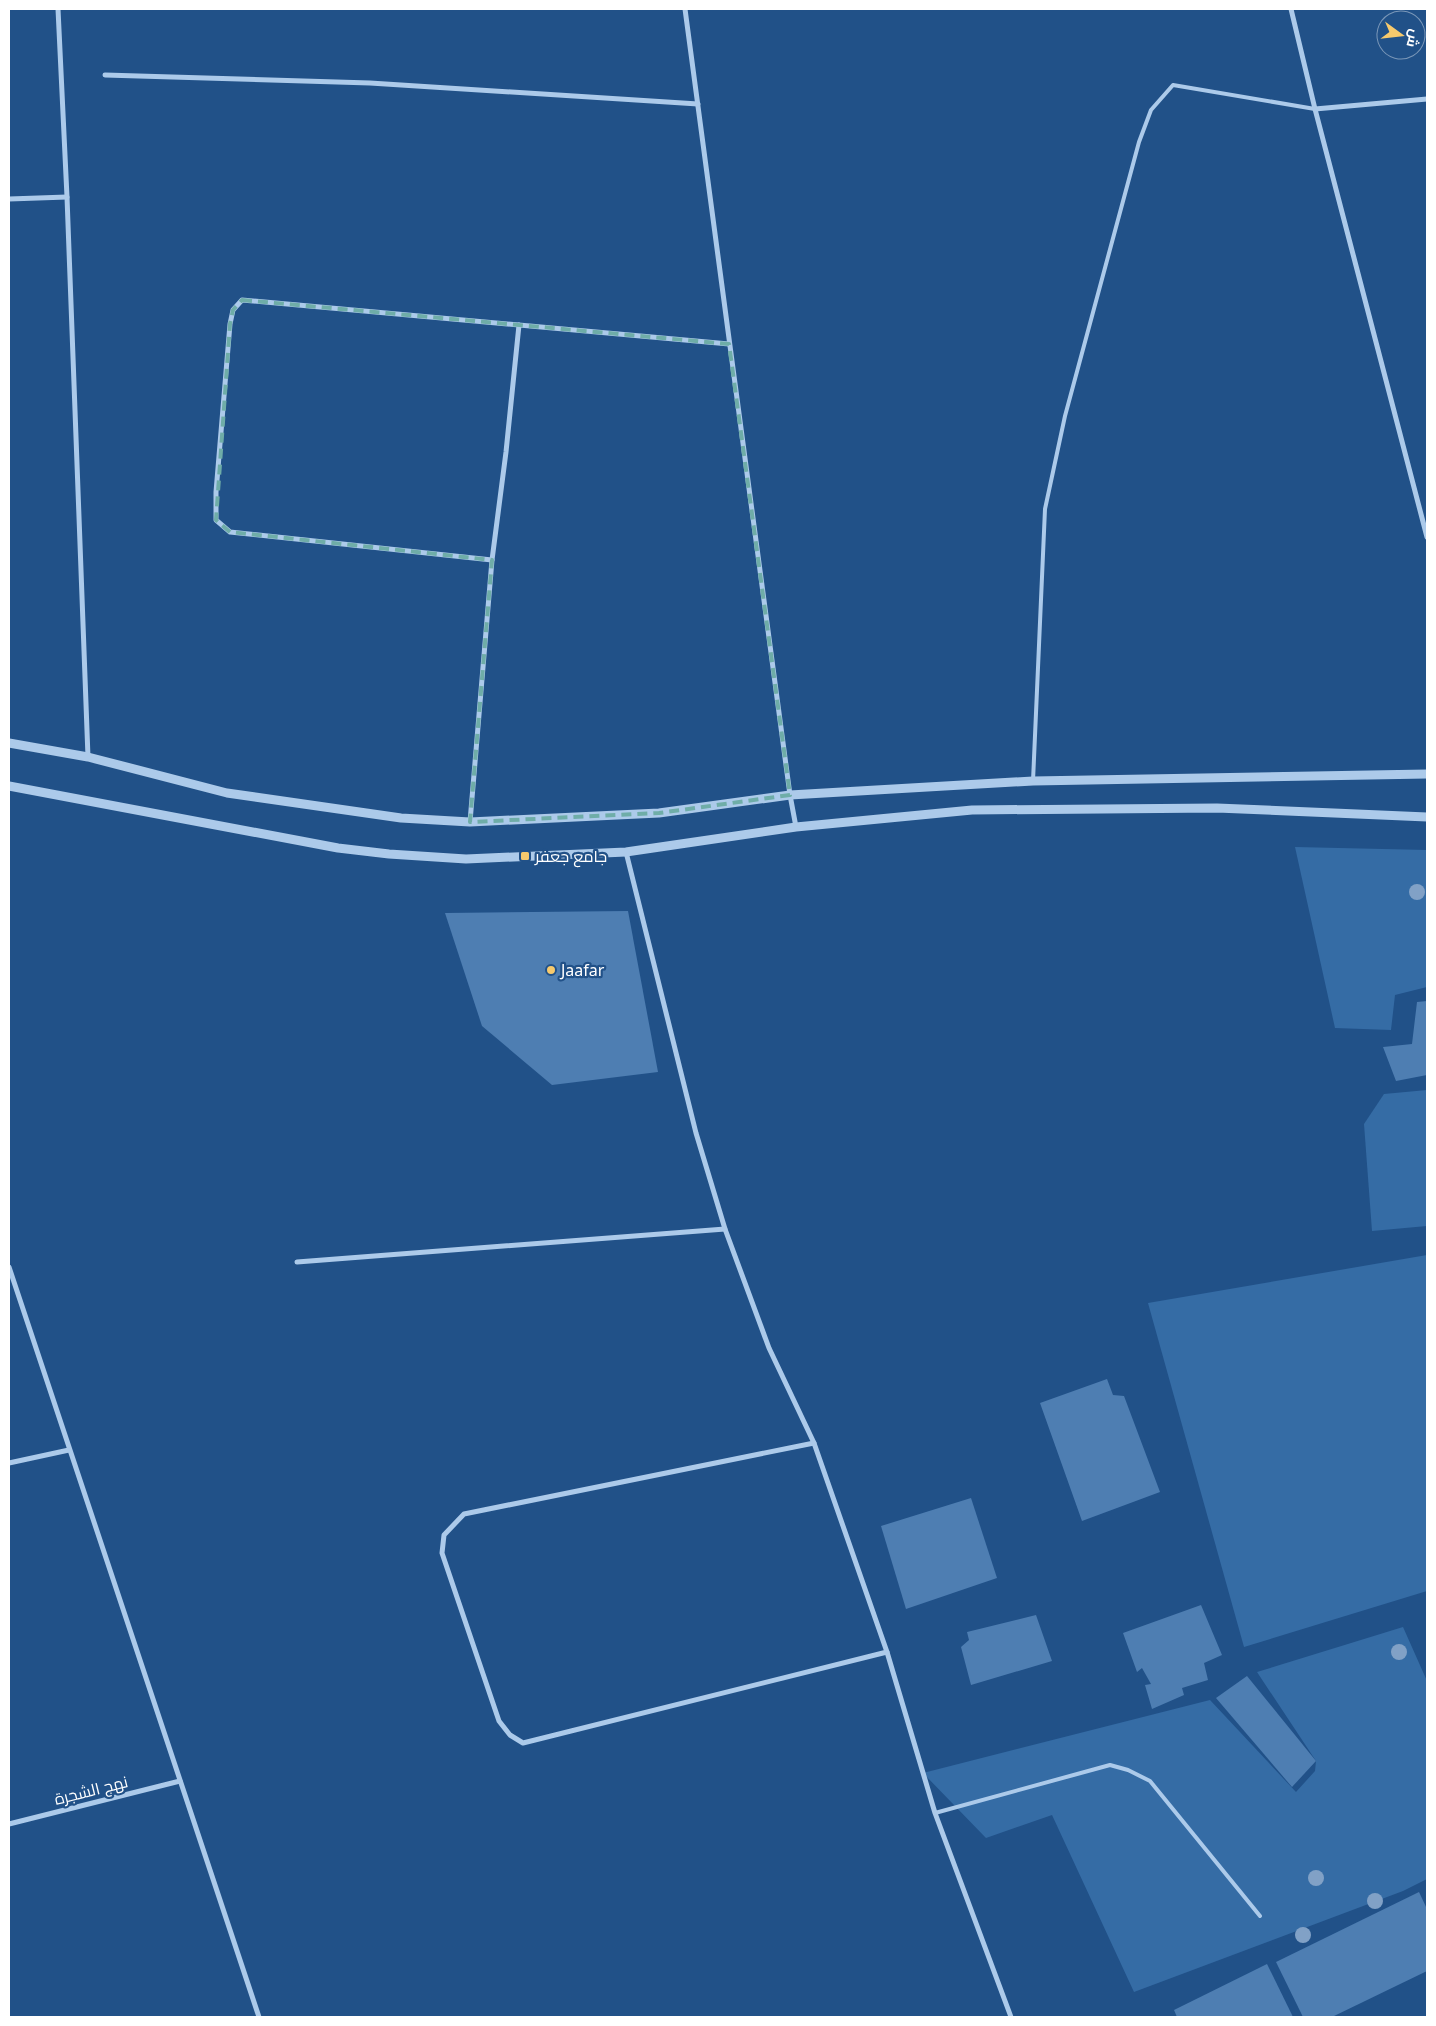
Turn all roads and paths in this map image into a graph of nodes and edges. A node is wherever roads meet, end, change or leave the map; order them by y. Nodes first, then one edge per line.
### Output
1 (58, 9) edge
2 (685, 9) edge
3 (1291, 9) edge
4 (105, 75) dead end
5 (1427, 100) edge
6 (698, 104) junction
7 (1315, 109) junction
8 (67, 197) junction
9 (9, 199) edge
10 (519, 326) junction
11 (729, 344) junction
12 (1427, 537) edge
13 (492, 560) junction
14 (9, 743) edge
15 (88, 757) junction
16 (1427, 774) edge
17 (1033, 781) junction
18 (9, 786) edge
19 (790, 795) junction
20 (1427, 816) edge
21 (470, 822) junction
22 (796, 827) junction
23 (626, 852) junction
24 (725, 1229) junction
25 (297, 1262) dead end
26 (9, 1267) edge
27 (814, 1443) junction
28 (69, 1450) junction
29 (9, 1464) edge
30 (887, 1652) junction
31 (180, 1781) junction
32 (935, 1813) junction
33 (9, 1824) edge
34 (1260, 1916) dead end
35 (259, 2017) edge
36 (1011, 2017) edge

1 - 8 street
2 - 6 street
3 - 7 street
4 - 6 street
5 - 7 street
6 - 11 street
7 - 12 street
7 - 17 lane
8 - 9 street
8 - 15 street
10 - 11 street
10 - 13 street
10 - 13 street
11 - 19 street
13 - 21 street
14 - 15 street
15 - 21 street
16 - 17 street
17 - 19 street
18 - 23 street
19 - 21 street
19 - 22 street
20 - 22 street
22 - 23 street
23 - 24 street
24 - 25 street
24 - 27 street
26 - 28 street
27 - 30 street
27 - 30 street
28 - 29 street
28 - 31 street
30 - 32 street
31 - 33 street, نهج الشجرة
31 - 35 street
32 - 34 lane
32 - 36 street

